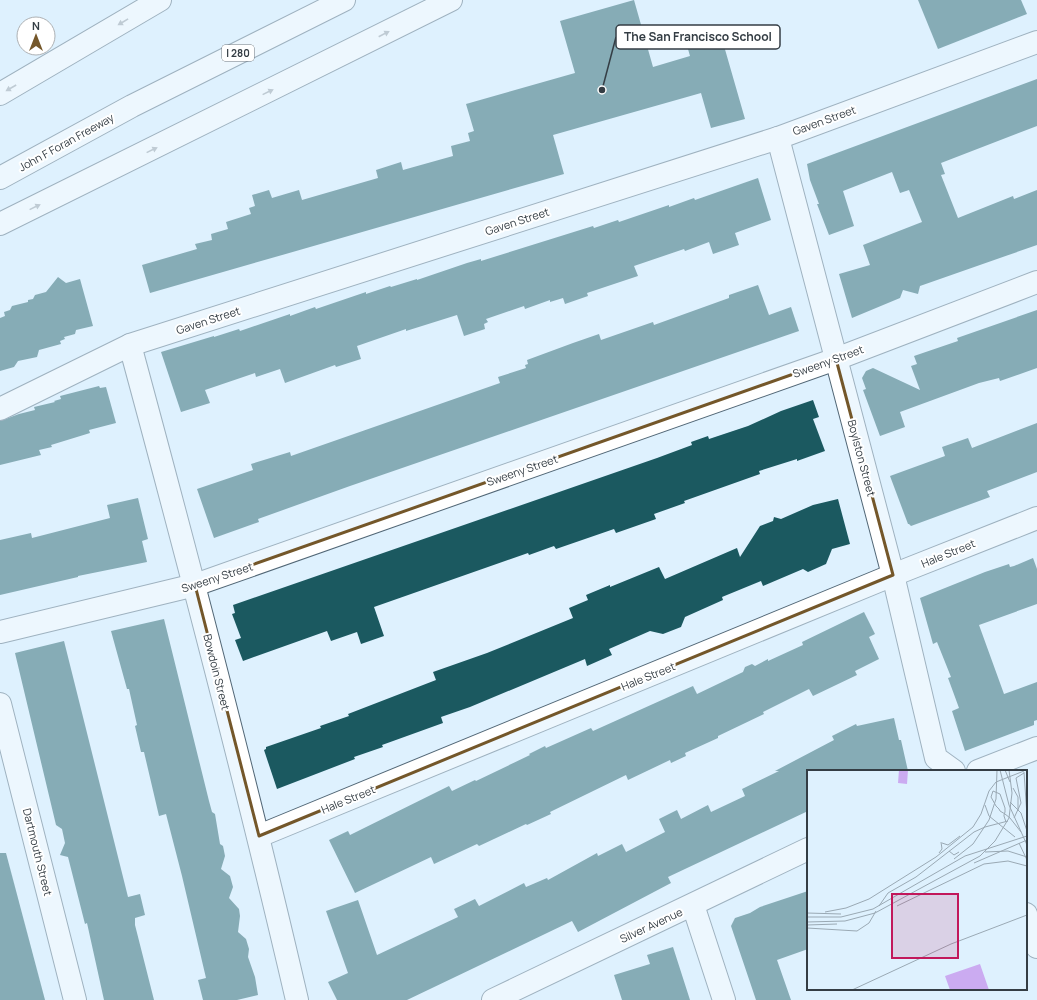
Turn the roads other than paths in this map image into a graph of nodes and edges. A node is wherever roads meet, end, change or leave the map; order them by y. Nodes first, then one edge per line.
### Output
1 (312, 0) edge
2 (344, 0) edge
3 (451, 0) edge
4 (159, 1) edge
5 (1037, 42) edge
6 (0, 94) edge
7 (132, 106) junction
8 (778, 138) junction
9 (0, 178) edge
10 (0, 224) edge
11 (1037, 282) edge
12 (130, 345) junction
13 (836, 359) junction
14 (0, 409) edge
15 (1037, 518) edge
16 (893, 575) junction
17 (196, 585) junction
18 (0, 632) edge
19 (0, 704) edge
20 (1037, 748) edge
21 (953, 770) edge
22 (981, 770) edge
23 (259, 836) junction
24 (807, 849) edge
25 (693, 905) junction
26 (1027, 917) edge
27 (1037, 947) edge
28 (75, 1000) edge
29 (297, 1000) edge
30 (493, 1000) edge
31 (724, 1000) edge

1 - 7 main road
2 - 7 main road, I 280
10 -> 3 main road
4 -> 6 main road
5 - 8 main road, Gaven Street
7 - 9 main road, John F Foran Freeway / I 280
8 - 12 main road, Gaven Street
8 - 13 main road, Boylston Street
11 - 13 main road, Sweeny Street
12 - 14 main road, Gaven Street
12 - 17 main road, Bowdoin Street
13 - 16 main road, Boylston Street
13 - 17 main road, Sweeny Street
15 - 16 main road, Hale Street
16 - 21 main road, Boylston Street
16 - 23 main road, Hale Street
17 - 18 main road, Sweeny Street
17 - 23 main road, Bowdoin Street
19 - 28 main road, Dartmouth Street
20 - 22 main road
23 - 29 main road, Bowdoin Street
24 - 25 main road, Silver Avenue
25 - 30 main road, Silver Avenue
25 - 31 main road
26 - 27 main road

